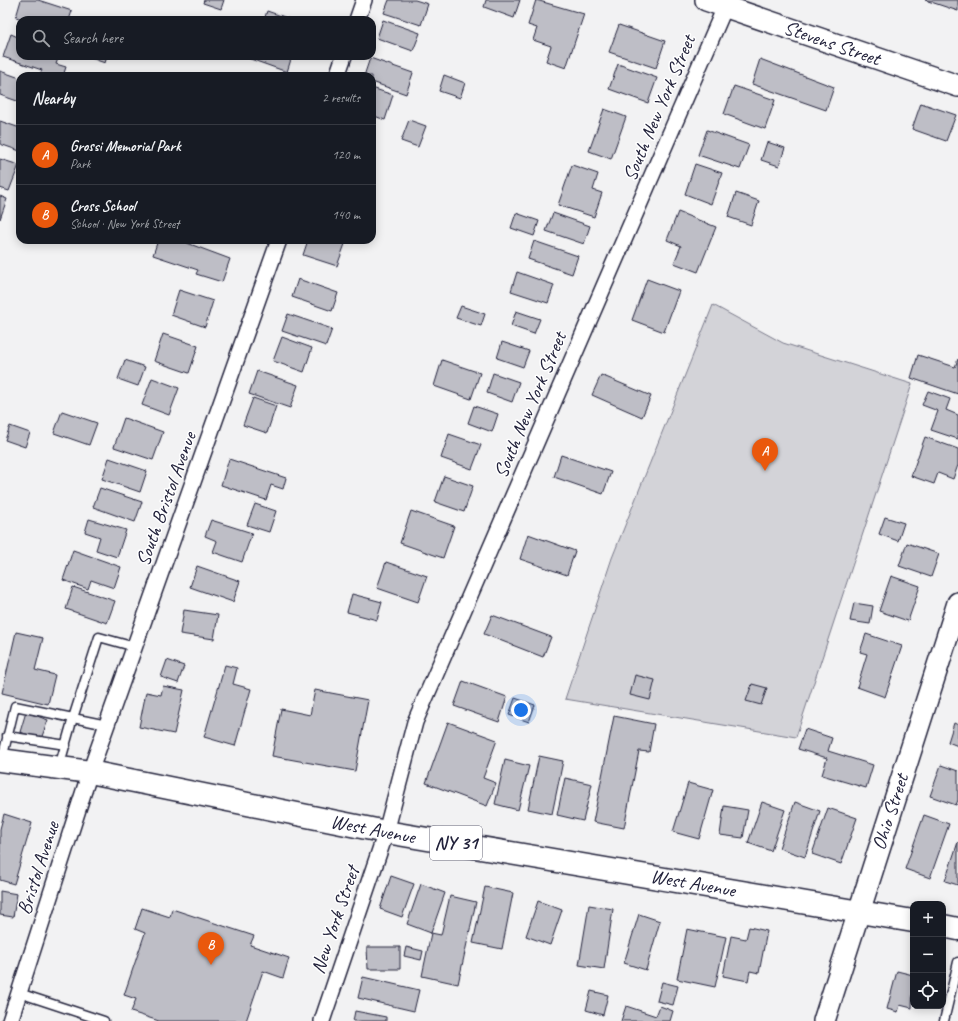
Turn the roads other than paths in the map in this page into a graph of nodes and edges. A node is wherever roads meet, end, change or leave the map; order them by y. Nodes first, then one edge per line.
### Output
1 (364, 0) edge
2 (719, 2) edge
3 (358, 16) edge
4 (343, 60) edge
5 (338, 72) edge
6 (958, 86) edge
7 (278, 244) edge
8 (958, 603) edge
9 (135, 647) junction
10 (73, 718) junction
11 (107, 725) junction
12 (7, 736) junction
13 (66, 745) junction
14 (1, 760) edge
15 (59, 768) junction
16 (90, 772) junction
17 (386, 832) junction
18 (858, 911) junction
19 (910, 920) edge
20 (946, 927) edge
21 (958, 929) edge
22 (958, 962) edge
23 (19, 992) junction
24 (10, 1021) edge
25 (104, 1021) edge
26 (322, 1021) edge
27 (824, 1021) edge
28 (944, 1021) edge

1 - 3 street
2 - 6 street, Stevens Street
2 - 17 street, South New York Street
4 - 5 street
7 - 9 street, South Bristol Avenue
8 - 18 street, Ohio Street
9 - 10 lane
9 - 11 street, South Bristol Avenue
10 - 11 lane
10 - 12 lane
10 - 13 lane
11 - 16 street, South Bristol Avenue
12 - 13 lane
12 - 14 lane
13 - 15 lane
14 - 15 highway, West Avenue / NY 31
15 - 16 highway, West Avenue / NY 31
16 - 17 highway, West Avenue / NY 31
16 - 23 street, Bristol Avenue
17 - 18 highway, West Avenue / NY 31
17 - 26 street, New York Street
18 - 19 highway, West Avenue / NY 31
18 - 27 street, Ohio Street
20 - 21 highway
22 - 28 lane
23 - 24 street, Bristol Avenue
23 - 25 lane

